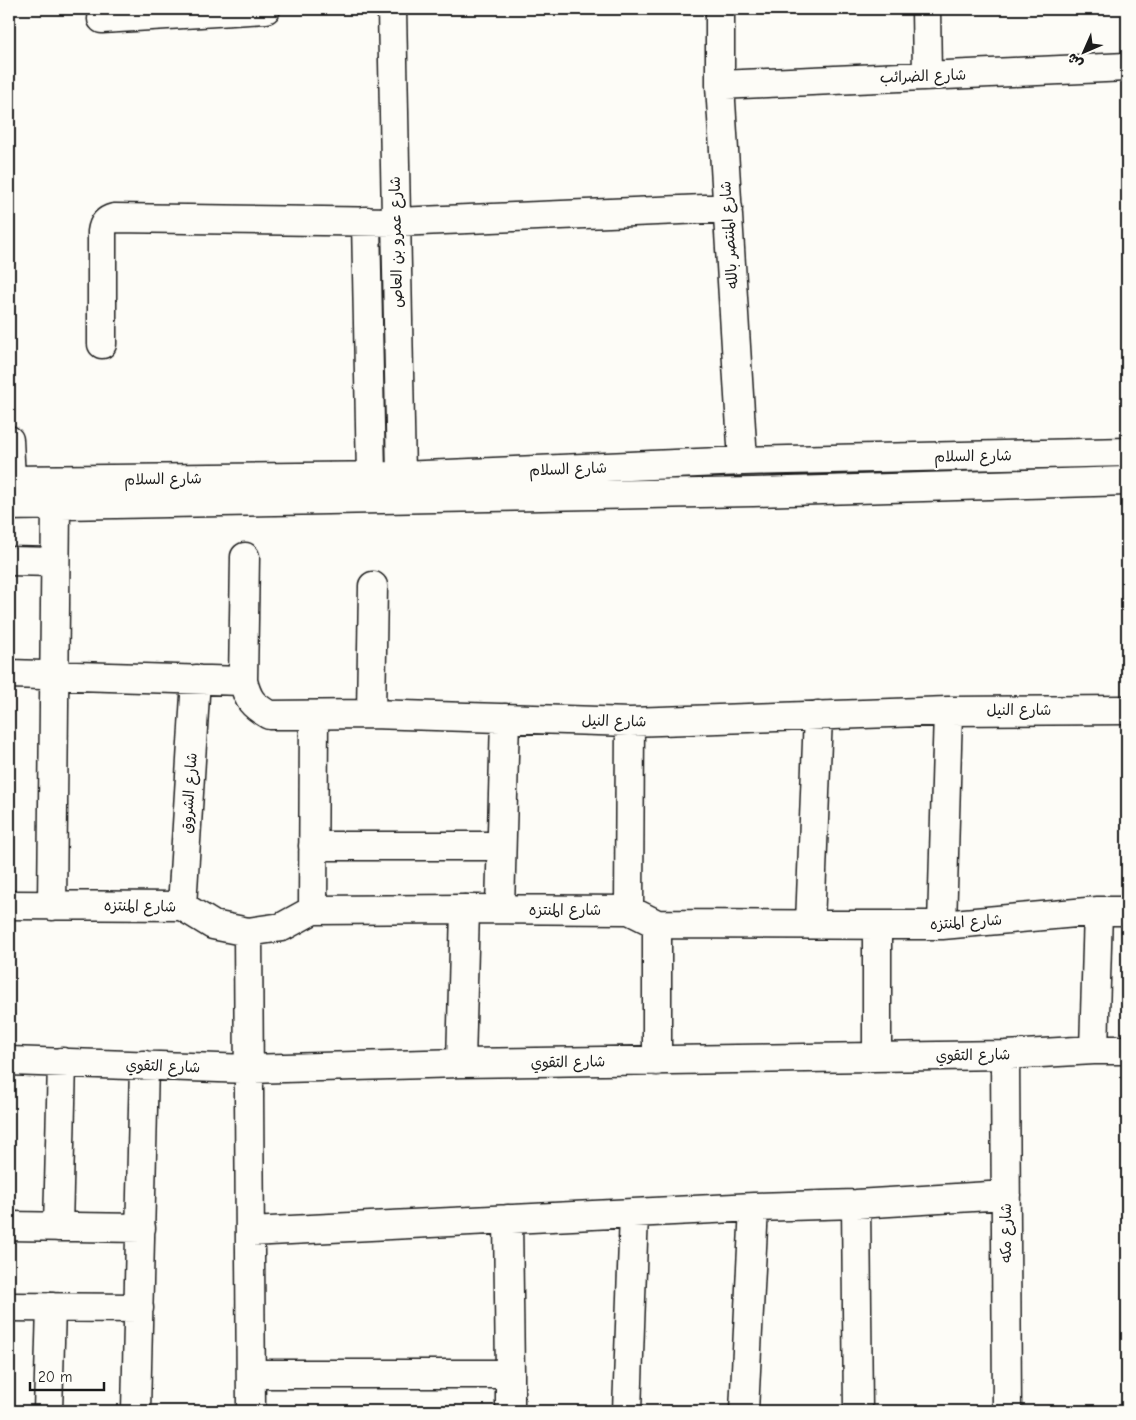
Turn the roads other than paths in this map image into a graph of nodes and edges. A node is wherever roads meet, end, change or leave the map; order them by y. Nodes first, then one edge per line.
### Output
1 (266, 9) edge
2 (392, 9) edge
3 (720, 9) edge
4 (926, 9) edge
5 (102, 19) dead end
6 (1127, 67) edge
7 (927, 76) junction
8 (720, 85) junction
9 (728, 208) junction
10 (366, 221) junction
11 (396, 222) junction
12 (102, 344) dead end
13 (9, 440) edge
14 (1127, 452) edge
15 (743, 461) junction
16 (371, 476) junction
17 (401, 476) junction
18 (1127, 481) edge
19 (10, 489) edge
20 (56, 506) junction
21 (245, 557) dead end
22 (9, 561) edge
23 (55, 562) junction
24 (373, 586) dead end
25 (9, 674) edge
26 (54, 676) junction
27 (196, 679) junction
28 (243, 680) junction
29 (1127, 710) edge
30 (948, 711) junction
31 (371, 714) junction
32 (314, 715) junction
33 (818, 715) junction
34 (505, 718) junction
35 (630, 722) junction
36 (313, 846) junction
37 (502, 846) junction
38 (9, 905) edge
39 (52, 906) junction
40 (182, 906) junction
41 (465, 909) junction
42 (500, 909) junction
43 (313, 910) junction
44 (629, 910) junction
45 (1098, 911) junction
46 (1127, 911) edge
47 (657, 924) junction
48 (810, 924) junction
49 (877, 925) junction
50 (942, 925) junction
51 (248, 932) junction
52 (1094, 1050) junction
53 (1127, 1050) edge
54 (1005, 1055) junction
55 (877, 1057) junction
56 (9, 1061) edge
57 (657, 1061) junction
58 (62, 1062) junction
59 (461, 1063) junction
60 (144, 1065) junction
61 (249, 1069) junction
62 (1006, 1195) junction
63 (856, 1204) junction
64 (754, 1207) junction
65 (634, 1213) junction
66 (508, 1219) junction
67 (9, 1226) edge
68 (58, 1227) junction
69 (141, 1228) junction
70 (250, 1232) junction
71 (9, 1307) edge
72 (51, 1308) junction
73 (139, 1308) junction
74 (251, 1374) junction
75 (510, 1374) junction
76 (48, 1411) edge
77 (136, 1411) edge
78 (251, 1411) edge
79 (510, 1411) edge
80 (627, 1411) edge
81 (744, 1411) edge
82 (858, 1411) edge
83 (1007, 1411) edge

1 - 5 street
2 - 11 street, شارع عمرو بن العاص
3 - 8 street, شارع المنتصر بالله
4 - 7 street
6 - 7 street, شارع الضرائب
7 - 8 street, شارع الضرائب
8 - 9 street, شارع المنتصر بالله
9 - 11 street
9 - 15 street, شارع المنتصر بالله
10 - 11 street
10 - 12 street
10 - 16 street
11 - 17 street, شارع عمرو بن العاص
13 - 19 street
14 - 15 street, شارع السلام
15 - 17 street, شارع السلام
16 - 17 street, شارع السلام
16 - 19 street, شارع السلام
18 - 20 street, شارع السلام
19 - 20 street, شارع السلام
20 - 23 street
21 - 28 street, شارع النيل
22 - 23 street
23 - 26 street
24 - 31 street
25 - 26 street
26 - 27 street
26 - 39 street
27 - 28 street
27 - 40 street, شارع الشروق
28 - 32 street, شارع النيل
29 - 30 street, شارع النيل
30 - 33 street, شارع النيل
30 - 50 street
31 - 32 street, شارع النيل
31 - 34 street, شارع النيل
32 - 36 street
33 - 35 street, شارع النيل
33 - 48 street
34 - 35 street, شارع النيل
34 - 37 street
35 - 44 street
36 - 37 street
36 - 43 street
37 - 42 street
38 - 39 street, شارع المنتزه
39 - 40 street, شارع المنتزه
40 - 51 street, شارع المنتزه
41 - 42 street, شارع المنتزه
41 - 43 street, شارع المنتزه
41 - 59 street
42 - 44 street, شارع المنتزه
43 - 51 street, شارع المنتزه
44 - 47 street, شارع المنتزه
45 - 46 street, شارع المنتزه
45 - 50 street, شارع المنتزه
45 - 52 street
47 - 48 street, شارع المنتزه
47 - 57 street
48 - 49 street, شارع المنتزه
49 - 50 street, شارع المنتزه
49 - 55 street
51 - 61 street
52 - 53 street, شارع التقوي
52 - 54 street, شارع التقوي
54 - 55 street, شارع التقوي
54 - 62 street, شارع مكه
55 - 57 street, شارع التقوي
56 - 58 street, شارع التقوي
57 - 59 street, شارع التقوي
58 - 60 street, شارع التقوي
58 - 68 street
59 - 61 street, شارع التقوي
60 - 61 street, شارع التقوي
60 - 69 street
61 - 70 street
62 - 63 street
62 - 83 street, شارع مكه
63 - 64 street
63 - 82 street
64 - 65 street
64 - 81 street
65 - 66 street
65 - 80 street
66 - 70 street
66 - 75 street
67 - 68 street
68 - 69 street
69 - 73 street
70 - 74 street
71 - 72 street
72 - 73 street
72 - 76 street
73 - 77 street
74 - 75 street
74 - 78 street
75 - 79 street

